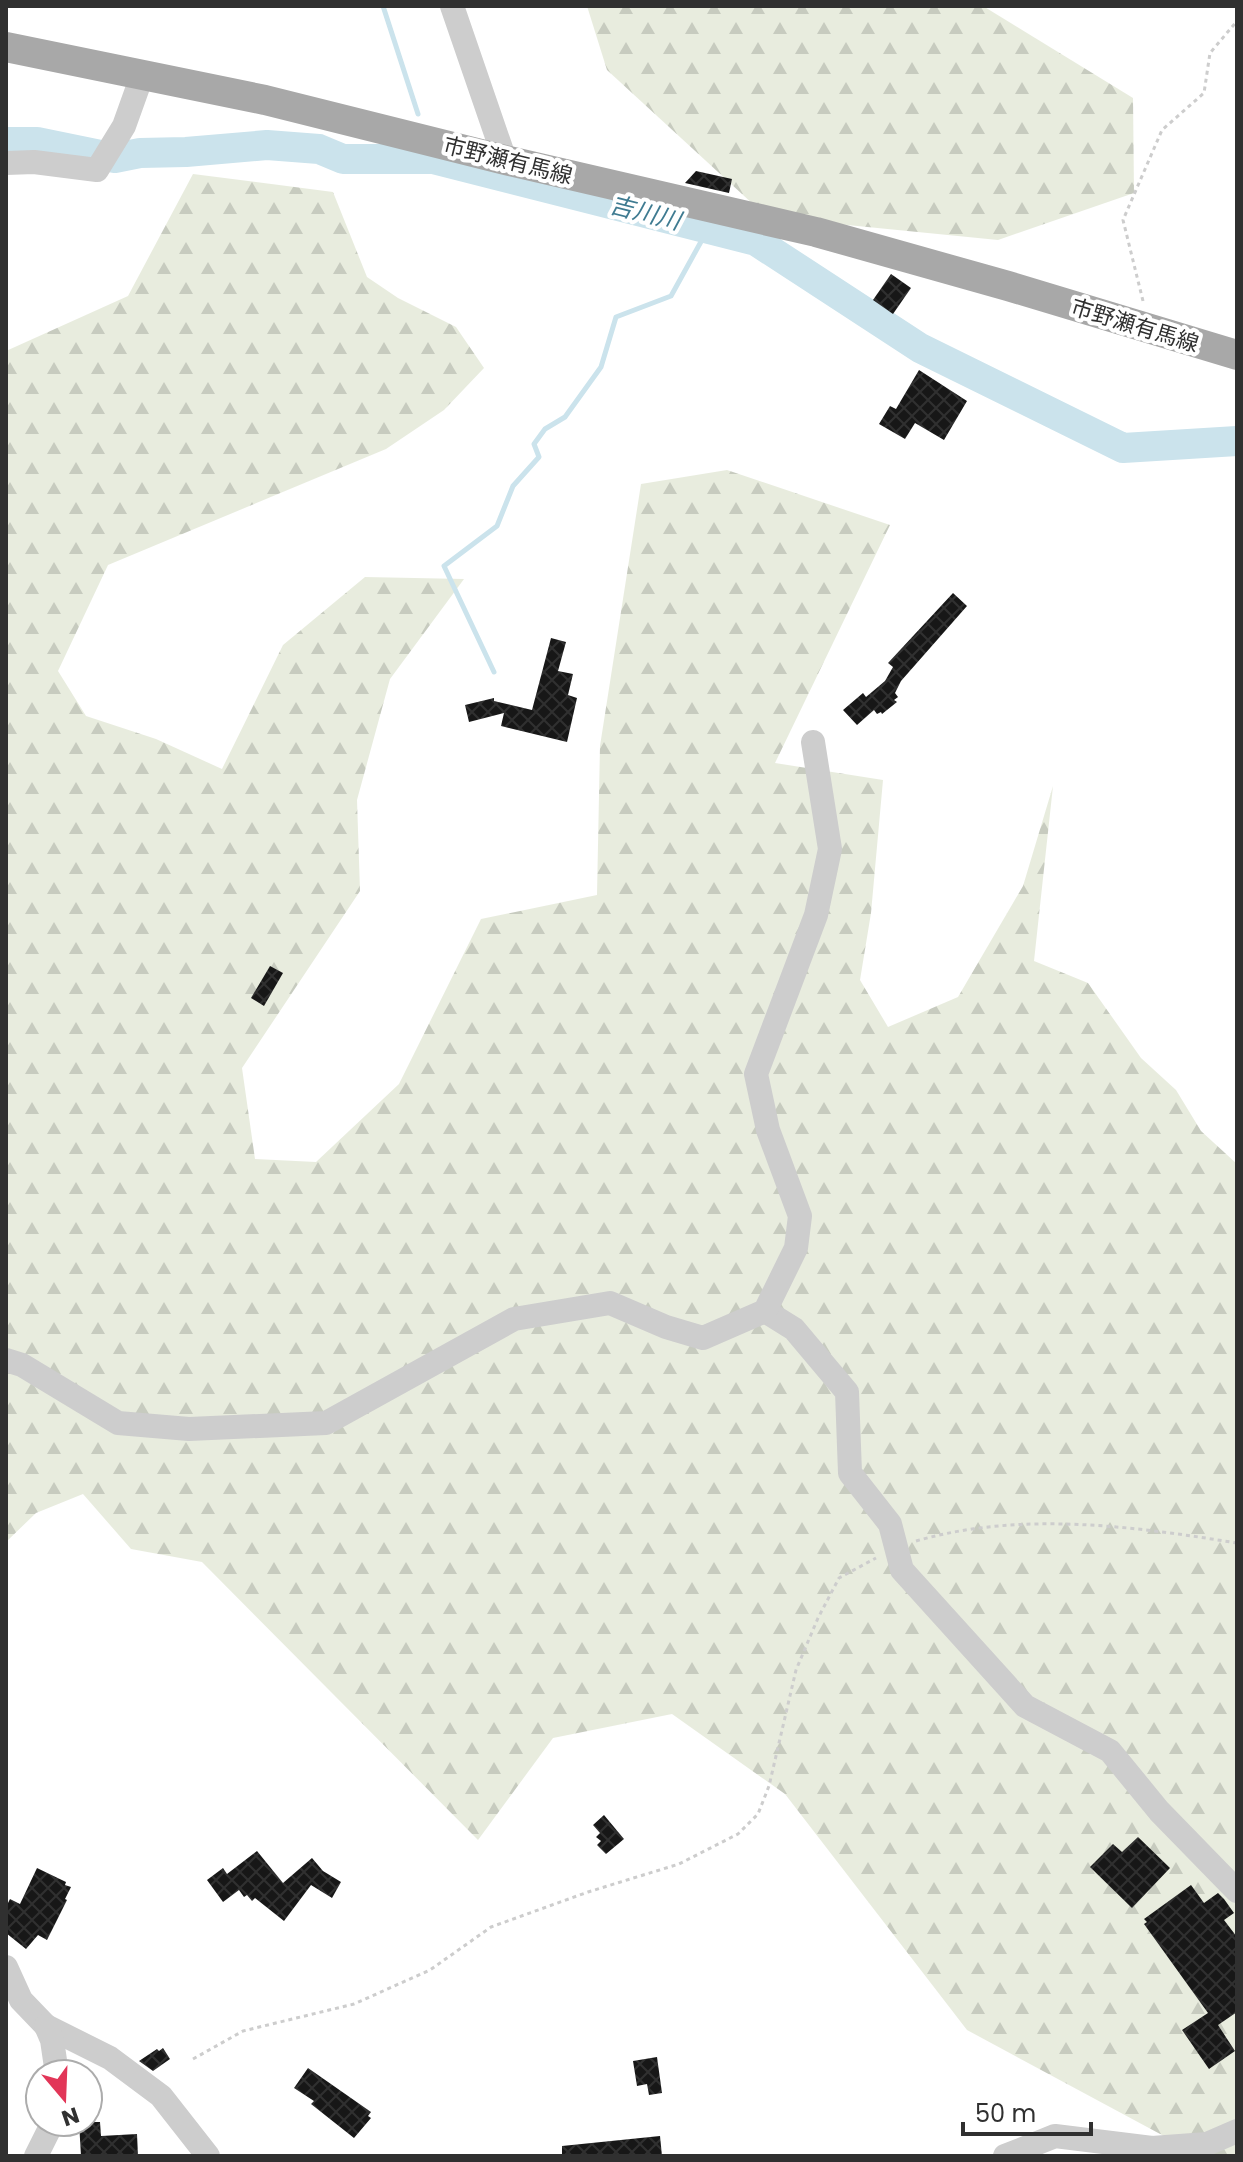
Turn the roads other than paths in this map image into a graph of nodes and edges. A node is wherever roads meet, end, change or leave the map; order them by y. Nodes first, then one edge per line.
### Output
1 (452, 6) edge
2 (6, 47) edge
3 (143, 73) junction
4 (505, 160) junction
5 (6, 163) edge
6 (1237, 355) edge
7 (813, 742) dead end
8 (765, 1311) junction
9 (6, 1360) edge
10 (1237, 1891) edge
11 (6, 1967) edge
12 (46, 2026) junction
13 (55, 2058) edge
14 (1237, 2131) edge
15 (45, 2138) edge
16 (36, 2156) edge
17 (208, 2156) edge
18 (1005, 2156) edge

1 - 4 street
2 - 3 main road, 市野瀬有馬線
3 - 4 main road, 市野瀬有馬線
3 - 5 street
4 - 6 main road, 市野瀬有馬線
7 - 8 street
8 - 9 street
8 - 10 street
11 - 12 street
12 - 13 street
12 - 17 street
14 - 18 street
15 - 16 street

